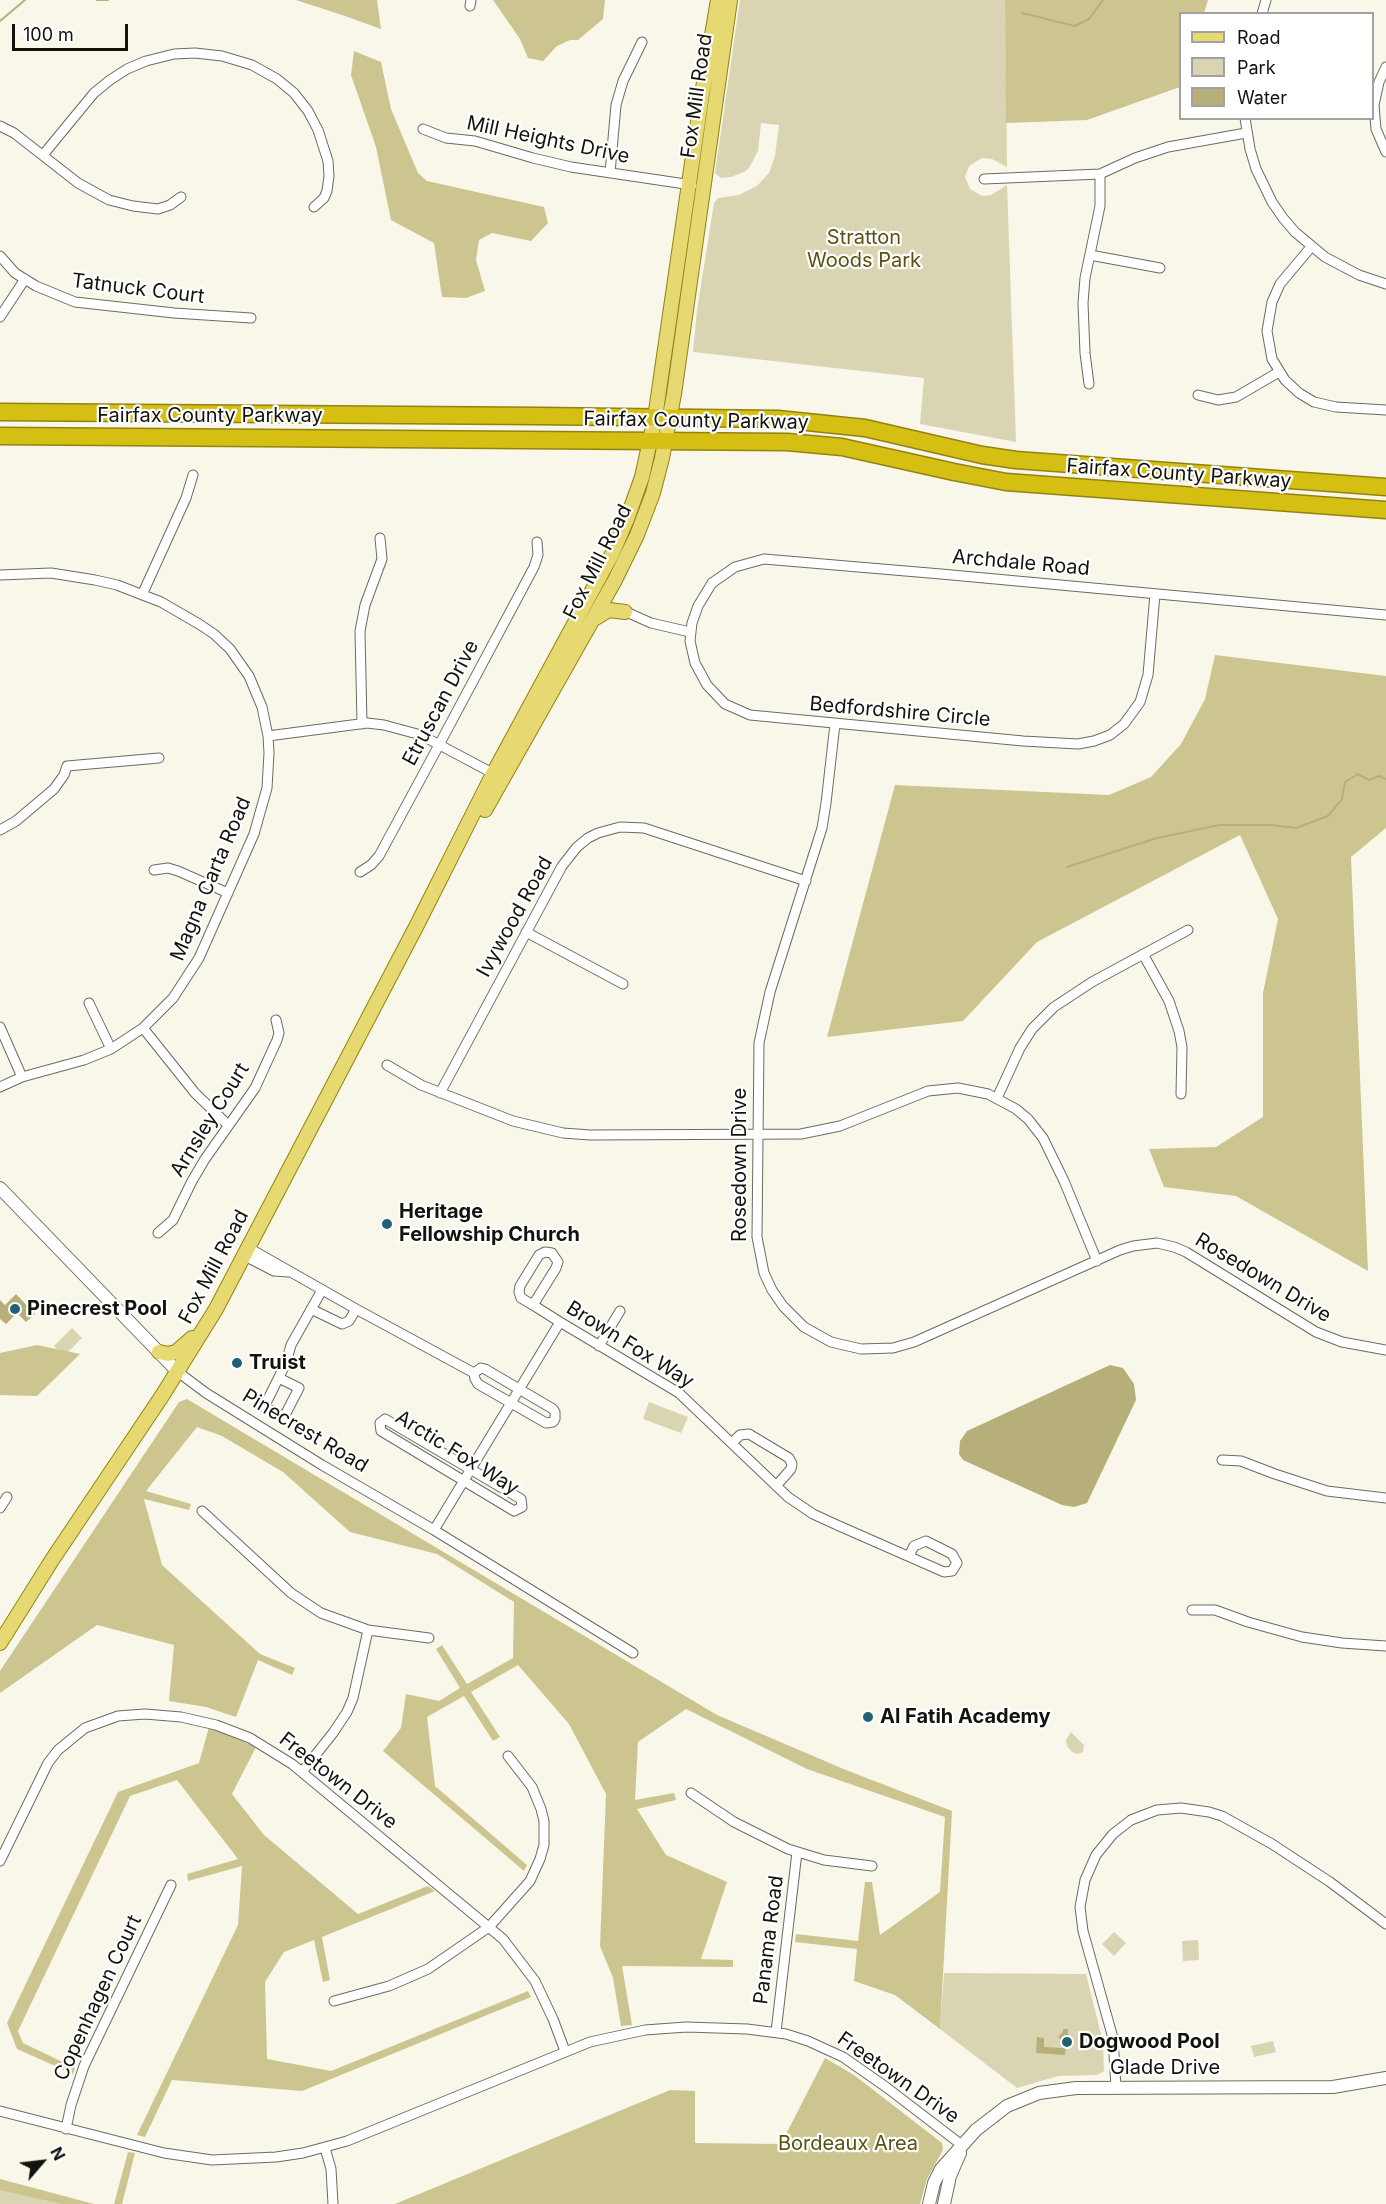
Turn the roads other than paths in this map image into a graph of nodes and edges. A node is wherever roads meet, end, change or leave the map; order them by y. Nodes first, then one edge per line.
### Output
1 (718, 0) edge
2 (730, 0) edge
3 (642, 42) dead end
4 (1386, 67) edge
5 (1245, 120) edge
6 (0, 126) edge
7 (423, 129) dead end
8 (1246, 133) junction
9 (1386, 152) edge
10 (43, 155) junction
11 (610, 173) junction
12 (1100, 174) junction
13 (984, 179) dead end
14 (688, 184) junction
15 (704, 186) junction
16 (181, 197) dead end
17 (314, 207) dead end
18 (1311, 246) junction
19 (1090, 255) junction
20 (0, 256) edge
21 (1160, 268) dead end
22 (25, 279) junction
23 (1386, 284) edge
24 (0, 317) edge
25 (251, 318) dead end
26 (1279, 372) junction
27 (1089, 384) dead end
28 (1198, 395) dead end
29 (1386, 410) edge
30 (0, 412) edge
31 (662, 418) junction
32 (0, 436) edge
33 (658, 441) junction
34 (194, 475) dead end
35 (1386, 487) edge
36 (1386, 510) edge
37 (380, 538) dead end
38 (537, 542) dead end
39 (0, 575) edge
40 (591, 591) junction
41 (1155, 594) junction
42 (142, 595) junction
43 (604, 599) junction
44 (626, 612) junction
45 (1386, 615) edge
46 (590, 622) junction
47 (690, 632) junction
48 (362, 724) junction
49 (835, 724) junction
50 (268, 736) junction
51 (440, 745) junction
52 (159, 758) dead end
53 (497, 776) junction
54 (0, 830) edge
55 (154, 870) dead end
56 (360, 872) dead end
57 (806, 881) junction
58 (228, 893) junction
59 (1188, 930) dead end
60 (526, 932) junction
61 (1143, 954) junction
62 (624, 984) dead end
63 (89, 1003) dead end
64 (276, 1020) dead end
65 (0, 1027) edge
66 (143, 1028) junction
67 (111, 1048) junction
68 (387, 1065) dead end
69 (22, 1077) junction
70 (0, 1087) edge
71 (440, 1093) junction
72 (1181, 1094) dead end
73 (997, 1098) junction
74 (228, 1125) junction
75 (758, 1135) junction
76 (0, 1188) edge
77 (158, 1233) dead end
78 (245, 1251) junction
79 (1098, 1261) junction
80 (322, 1290) junction
81 (534, 1305) junction
82 (311, 1309) junction
83 (356, 1309) junction
84 (620, 1311) dead end
85 (560, 1322) junction
86 (205, 1327) junction
87 (599, 1346) junction
88 (1386, 1350) edge
89 (159, 1352) junction
90 (178, 1372) junction
91 (474, 1373) junction
92 (279, 1378) dead end
93 (519, 1389) junction
94 (511, 1403) junction
95 (732, 1443) junction
96 (1222, 1460) dead end
97 (472, 1469) junction
98 (465, 1481) junction
99 (776, 1486) junction
100 (7, 1497) dead end
101 (1386, 1498) edge
102 (0, 1508) edge
103 (202, 1511) dead end
104 (434, 1530) junction
105 (909, 1556) junction
106 (1192, 1610) dead end
107 (368, 1630) junction
108 (429, 1638) dead end
109 (0, 1643) edge
110 (1386, 1646) edge
111 (633, 1653) dead end
112 (508, 1756) dead end
113 (302, 1772) junction
114 (691, 1793) dead end
115 (797, 1852) junction
116 (0, 1861) edge
117 (872, 1866) dead end
118 (171, 1885) dead end
119 (1386, 1924) edge
120 (489, 1927) junction
121 (334, 2001) dead end
122 (776, 2032) junction
123 (564, 2051) junction
124 (1386, 2078) edge
125 (1116, 2087) junction
126 (0, 2111) edge
127 (66, 2129) junction
128 (963, 2146) junction
129 (325, 2148) junction
130 (333, 2204) edge
131 (929, 2204) edge
132 (944, 2204) edge

1 - 14 main road, Fox Mill Road
2 - 15 main road, Fox Mill Road
3 - 11 street
4 - 9 street
5 - 8 street
6 - 10 street
7 - 11 street, Mill Heights Drive
8 - 12 street
8 - 18 street
10 - 16 street
10 - 17 street
11 - 14 street, Mill Heights Drive
12 - 13 street
12 - 19 street
14 - 15 street, Mill Heights Drive
14 - 31 main road, Fox Mill Road
15 - 31 main road, Fox Mill Road
18 - 23 street
18 - 26 street
19 - 21 street
19 - 27 street
20 - 22 street, Tatnuck Court
22 - 24 street
22 - 25 street, Tatnuck Court
26 - 28 street
26 - 29 street
30 - 31 highway, Fairfax County Parkway
31 - 33 main road, Fox Mill Road
31 - 35 highway, Fairfax County Parkway
32 - 33 highway, Fairfax County Parkway
33 - 36 highway, Fairfax County Parkway
33 - 40 main road, Fox Mill Road
33 - 43 main road, Fox Mill Road
34 - 42 street
37 - 48 street
38 - 51 street, Etruscan Drive
39 - 42 street, Magna Carta Road
40 - 43 street
40 - 53 main road, Fox Mill Road
41 - 45 street, Archdale Road
41 - 47 street, Archdale Road
41 - 49 street, Bedfordshire Circle
42 - 50 street, Magna Carta Road
43 - 44 street
43 - 46 main road, Fox Mill Road
44 - 46 main road
44 - 47 street
46 - 53 main road, Fox Mill Road
47 - 49 street, Bedfordshire Circle
48 - 50 street
48 - 51 street
49 - 57 street, Rosedown Drive
50 - 58 street, Magna Carta Road
51 - 53 street
51 - 56 street, Etruscan Drive
52 - 54 street
53 - 78 main road, Fox Mill Road
55 - 58 street
57 - 60 street, Ivywood Road
57 - 75 street, Rosedown Drive
58 - 66 street, Magna Carta Road
59 - 61 street
60 - 62 street
60 - 71 street, Ivywood Road
61 - 72 street
61 - 73 street
63 - 67 street
64 - 74 street, Arnsley Court
65 - 69 street
66 - 67 street, Magna Carta Road
66 - 74 street
67 - 69 street, Magna Carta Road
68 - 71 street
69 - 70 street, Magna Carta Road
71 - 75 street
73 - 75 street
73 - 79 street
74 - 77 street, Arnsley Court
75 - 79 street, Rosedown Drive
76 - 89 street, Pinecrest Road
78 - 80 street
78 - 86 main road, Fox Mill Road
79 - 88 street, Rosedown Drive
80 - 82 street
80 - 83 street
81 - 81 street, Brown Fox Way
81 - 85 street, Brown Fox Way
82 - 83 street
82 - 92 street
83 - 91 street
84 - 87 street
85 - 87 street, Brown Fox Way
85 - 93 street
86 - 89 main road
86 - 90 main road, Fox Mill Road
87 - 95 street, Brown Fox Way
89 - 90 street, Pinecrest Road
90 - 104 street, Pinecrest Road
90 - 109 main road, Fox Mill Road
91 - 93 street
91 - 94 street
93 - 94 street
93 - 94 street
94 - 97 street
95 - 99 street, Brown Fox Way
95 - 99 street
96 - 101 street
97 - 98 street
97 - 98 street, Arctic Fox Way
97 - 98 street, Arctic Fox Way
98 - 104 street
99 - 105 street, Brown Fox Way
100 - 102 street
103 - 107 street
104 - 111 street, Pinecrest Road
105 - 105 street, Brown Fox Way
106 - 110 street
107 - 108 street
107 - 113 street
112 - 120 street
113 - 116 street, Freetown Drive
113 - 120 street, Freetown Drive
114 - 115 street
115 - 117 street
115 - 122 street, Panama Road
118 - 127 street, Copenhagen Court
119 - 125 street
120 - 121 street
120 - 123 street, Freetown Drive
122 - 123 street, Freetown Drive
122 - 128 street, Freetown Drive
123 - 129 street, Freetown Drive
124 - 125 street, Glade Drive
125 - 128 street, Glade Drive
126 - 127 street, Freetown Drive
127 - 129 street, Freetown Drive
128 - 131 street, Glade Drive
128 - 132 street, Glade Drive
129 - 130 street

